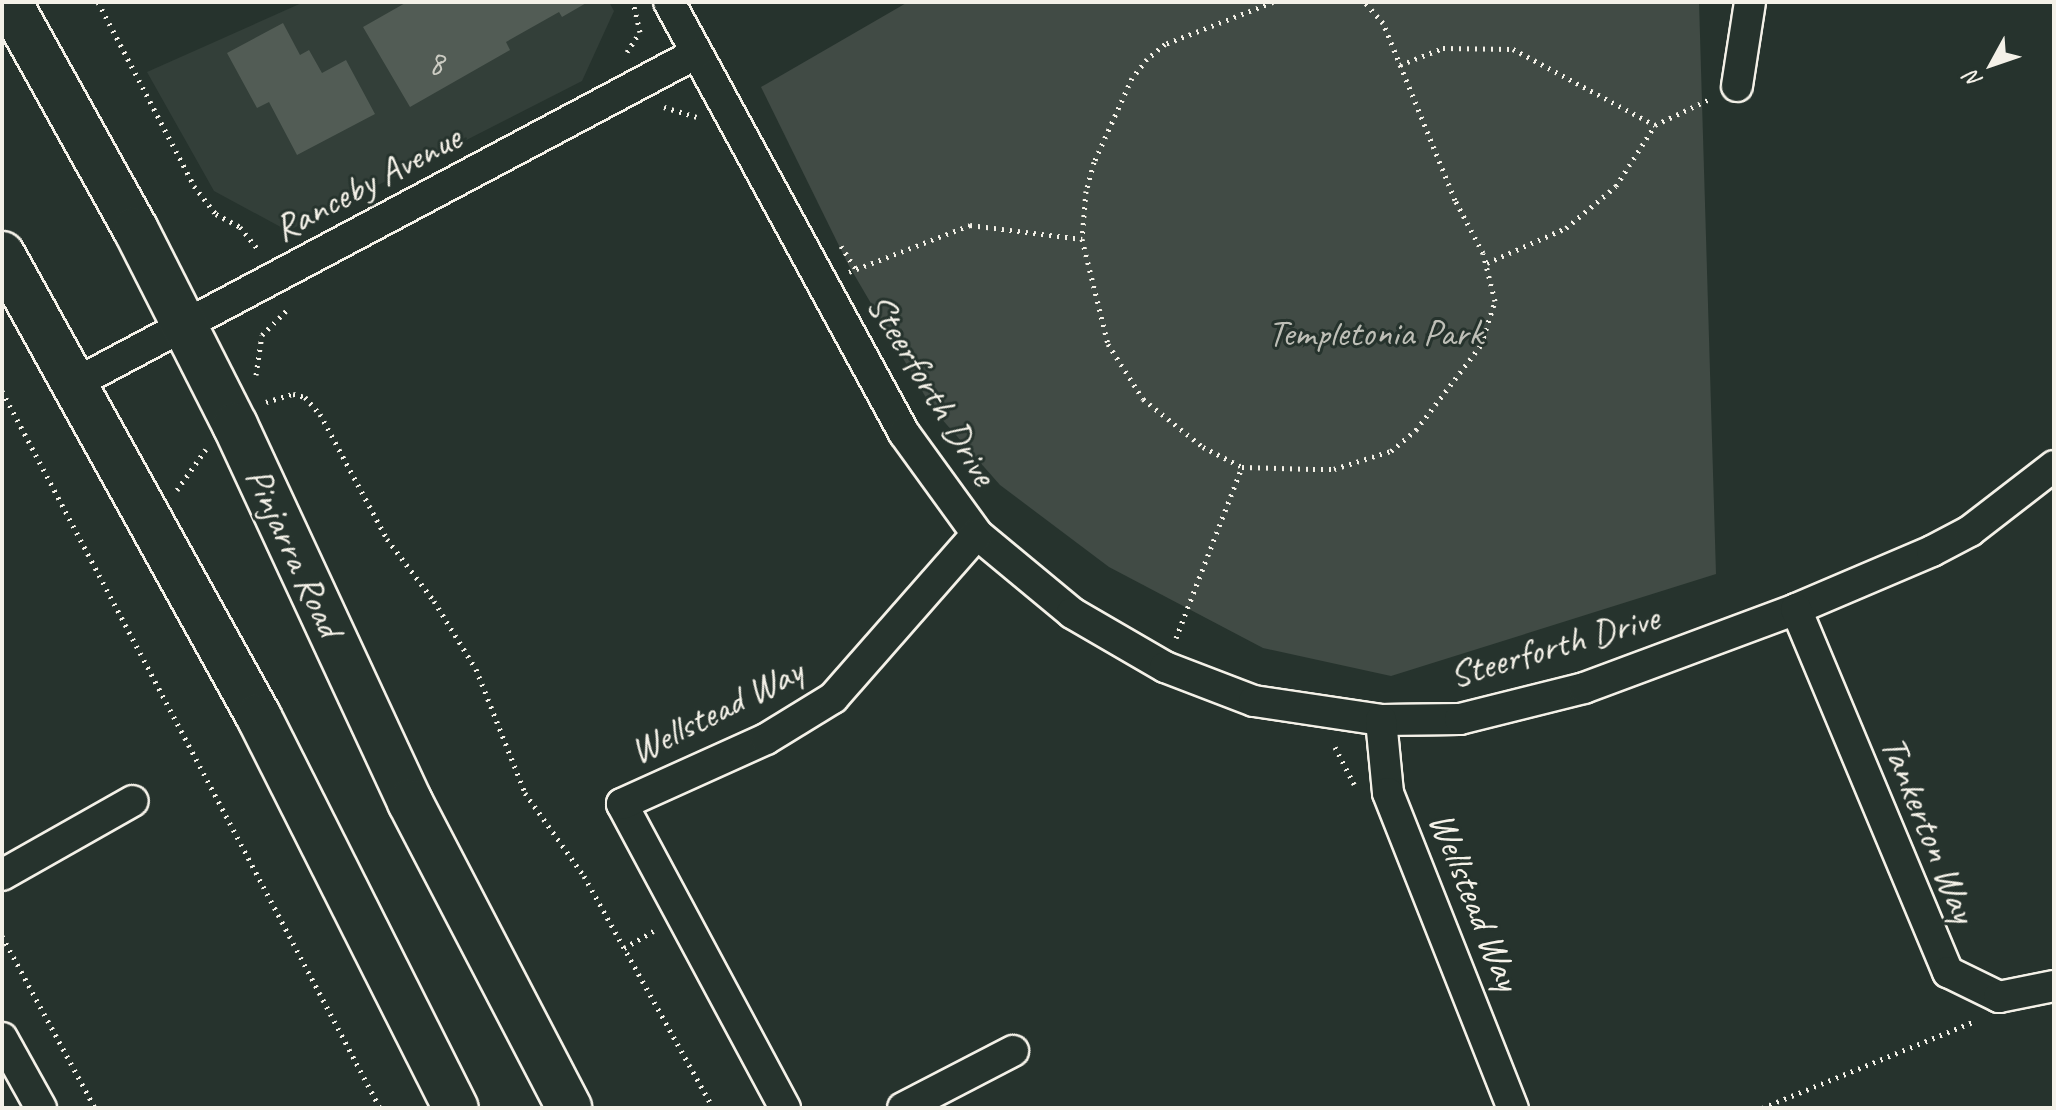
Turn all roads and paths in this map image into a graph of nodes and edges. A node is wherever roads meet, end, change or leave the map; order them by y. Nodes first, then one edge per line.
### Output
1 (9, 2) edge
2 (98, 2) edge
3 (633, 2) edge
4 (669, 2) edge
5 (1273, 2) edge
6 (1365, 2) edge
7 (1750, 2) edge
8 (697, 53) junction
9 (1400, 65) junction
10 (1737, 86) joint
11 (612, 98) junction
12 (702, 122) dead end
13 (1655, 125) junction
14 (1082, 239) junction
15 (258, 249) dead end
16 (2, 254) edge
17 (1487, 263) junction
18 (822, 283) junction
19 (288, 309) dead end
20 (185, 326) junction
21 (258, 382) dead end
22 (74, 384) junction
23 (2, 391) edge
24 (253, 407) junction
25 (2054, 466) edge
26 (1242, 467) junction
27 (173, 495) dead end
28 (977, 534) junction
29 (1796, 609) junction
30 (1174, 643) dead end
31 (1381, 720) junction
32 (133, 801) dead end
33 (2, 875) edge
34 (2, 936) edge
35 (2054, 986) edge
36 (1984, 1021) dead end
37 (2, 1038) edge
38 (1013, 1051) dead end
39 (41, 1108) edge
40 (95, 1108) edge
41 (380, 1108) edge
42 (456, 1108) edge
43 (569, 1108) edge
44 (713, 1108) edge
45 (785, 1108) edge
46 (903, 1108) edge
47 (1513, 1108) edge
48 (1762, 1108) edge

1 - 20 main road, Pinjarra Road
2 - 15 path
3 - 11 path
4 - 8 street, Steerforth Drive
5 - 14 path
6 - 9 path
7 - 10 street
8 - 11 street, Ranceby Avenue
8 - 18 street, Steerforth Drive
9 - 13 path
9 - 17 path
10 - 13 path
11 - 12 path
11 - 20 street, Ranceby Avenue
13 - 17 path
14 - 18 path
14 - 26 path
16 - 22 main road
17 - 26 path
18 - 28 street, Steerforth Drive
19 - 21 path
20 - 22 street, Ranceby Avenue
20 - 24 main road, Pinjarra Road
22 - 42 main road
23 - 41 path
24 - 27 path
24 - 43 main road, Pinjarra Road
24 - 44 path
25 - 29 street, Steerforth Drive
26 - 30 path
28 - 31 street, Steerforth Drive
28 - 45 street, Wellstead Way
29 - 31 street, Steerforth Drive
29 - 35 street, Tankerton Way
31 - 47 street, Wellstead Way
32 - 33 street
34 - 40 path
36 - 48 path
37 - 39 street
38 - 46 street

